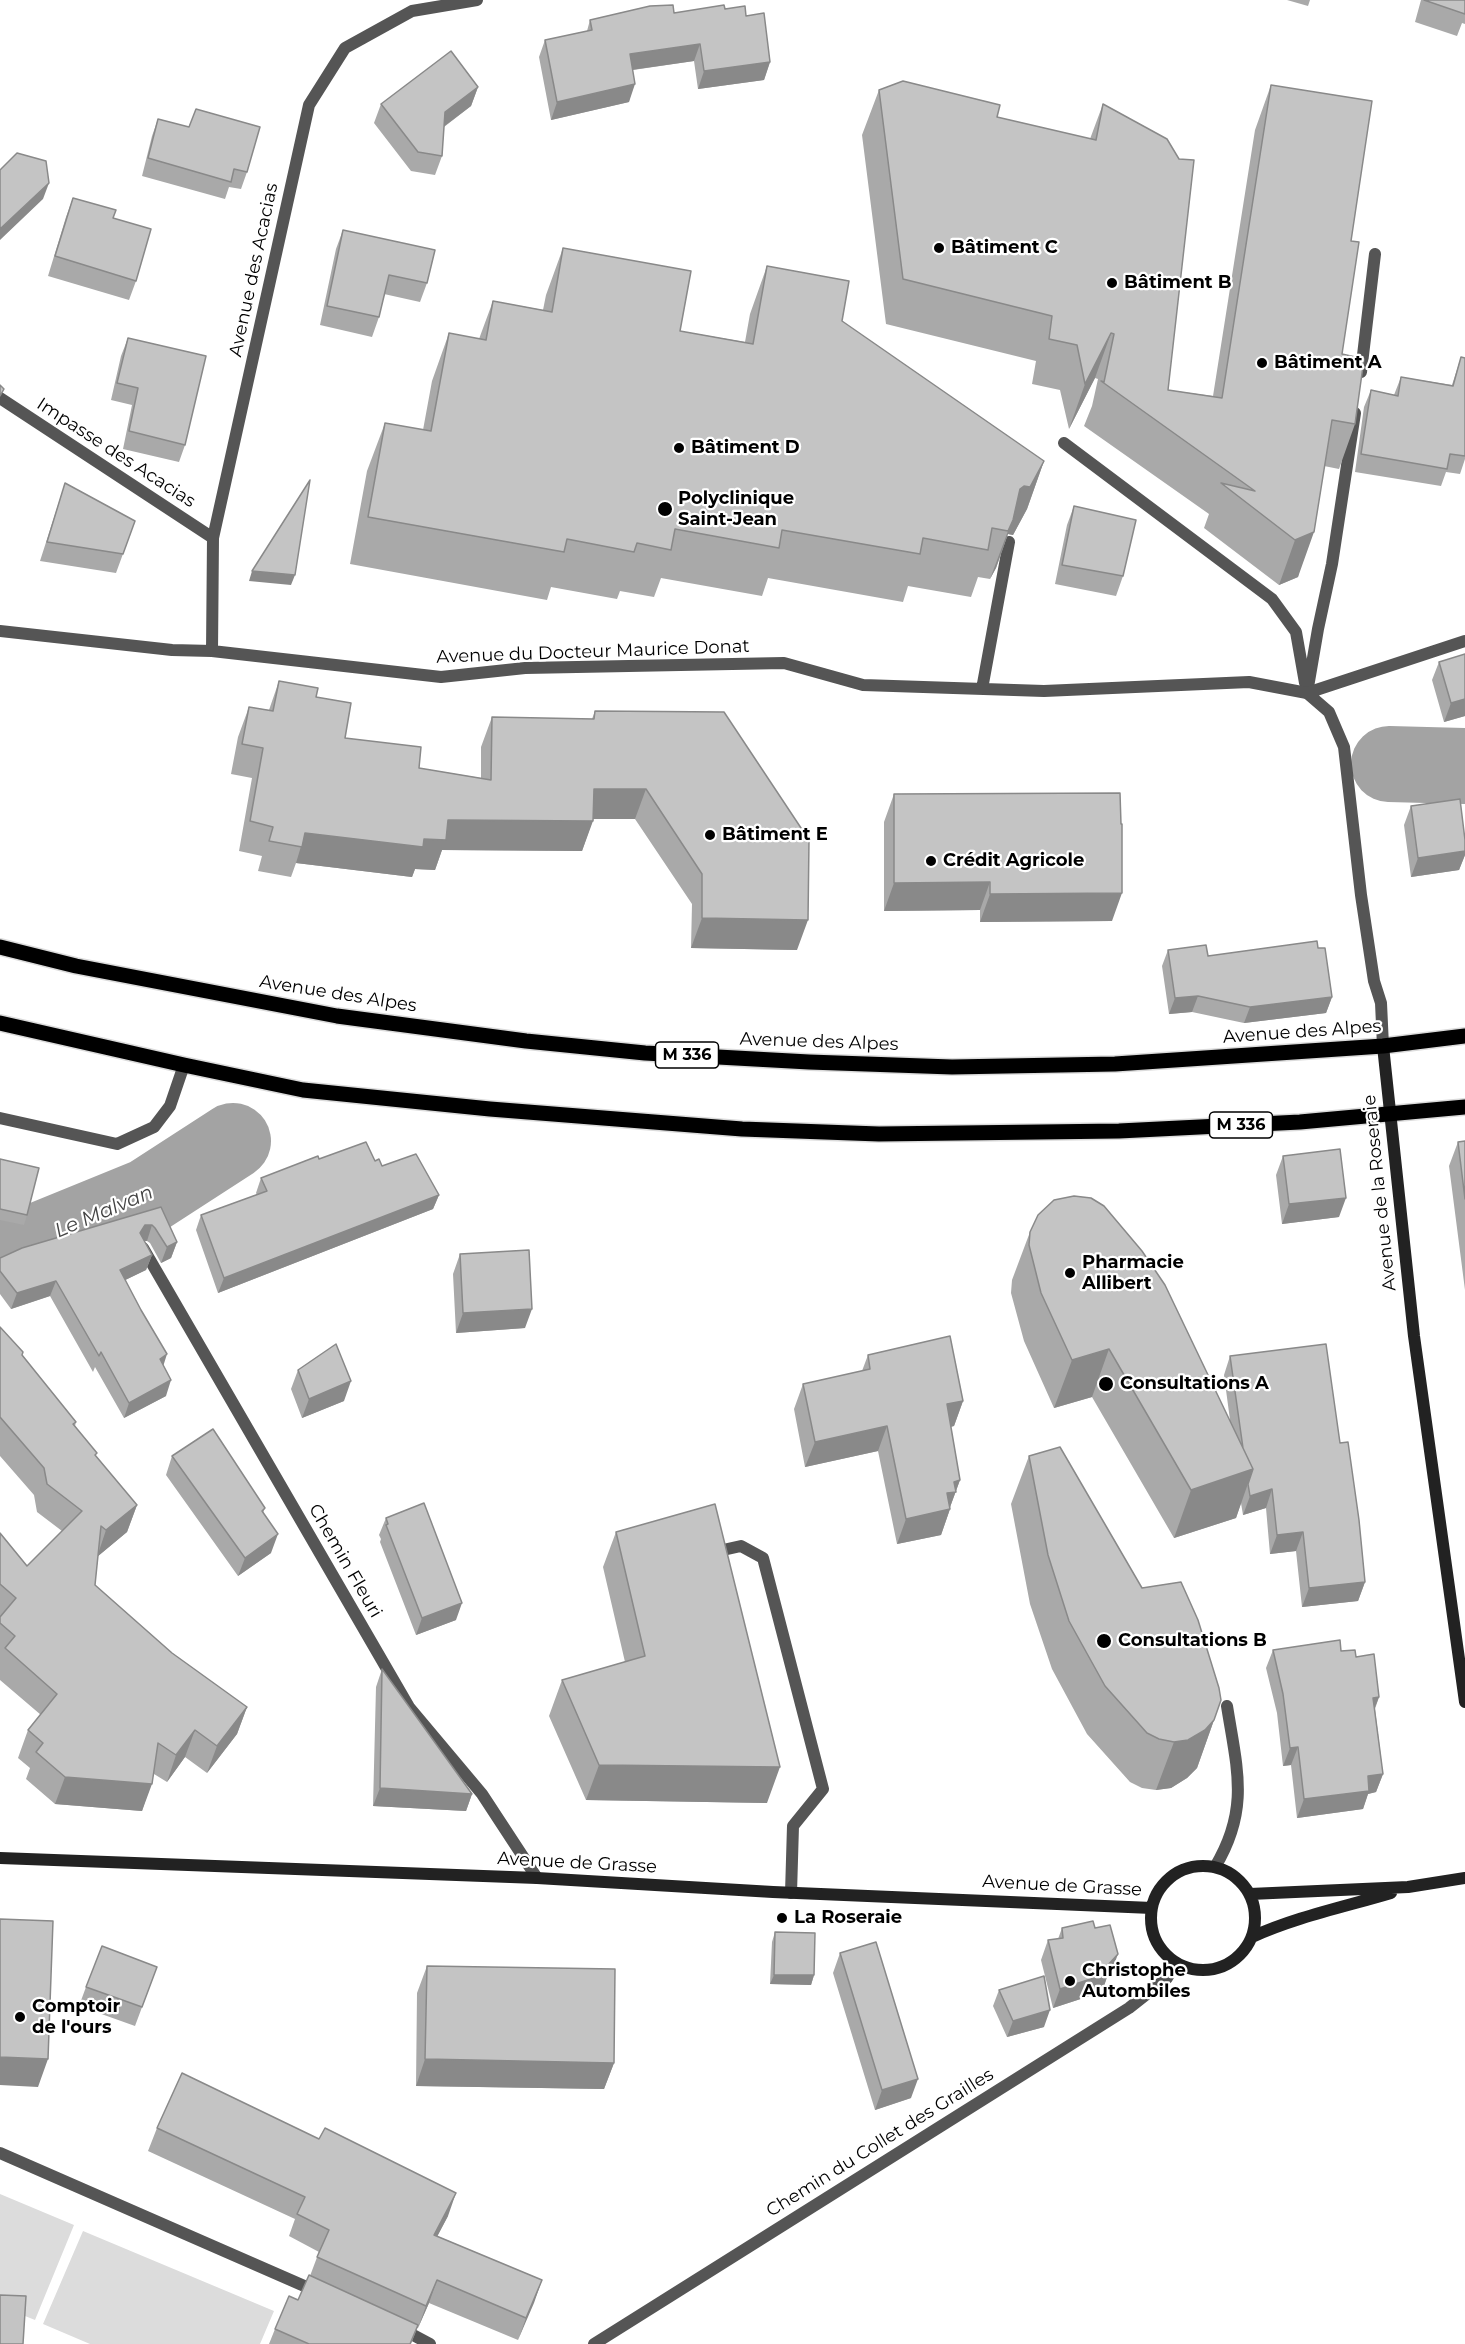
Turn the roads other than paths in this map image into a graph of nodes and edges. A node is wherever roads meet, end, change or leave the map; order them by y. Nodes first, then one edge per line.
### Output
1 (477, 0) edge
2 (1375, 254) dead end
3 (1360, 382) edge
4 (0, 398) edge
5 (1357, 405) edge
6 (1064, 442) dead end
7 (213, 538) junction
8 (1009, 542) edge
9 (0, 631) edge
10 (1465, 640) edge
11 (212, 651) junction
12 (982, 689) junction
13 (1307, 693) junction
14 (0, 947) edge
15 (0, 1023) edge
16 (1465, 1036) edge
17 (1383, 1046) junction
18 (184, 1065) junction
19 (1465, 1107) edge
20 (1390, 1114) junction
21 (0, 1118) edge
22 (143, 1248) edge
23 (714, 1552) edge
24 (1465, 1702) edge
25 (1227, 1706) dead end
26 (0, 1858) edge
27 (1215, 1867) junction
28 (537, 1878) junction
29 (1465, 1878) edge
30 (1408, 1887) junction
31 (791, 1893) junction
32 (1250, 1894) junction
33 (1152, 1908) junction
34 (1252, 1937) junction
35 (1176, 1963) junction
36 (0, 2153) edge
37 (335, 2299) edge
38 (389, 2323) edge
39 (430, 2344) edge
40 (594, 2344) edge

1 - 7 street, Avenue des Acacias
2 - 3 street
4 - 7 street, Impasse des Acacias
5 - 13 street
6 - 13 street
7 - 11 street, Avenue des Acacias
8 - 12 street
9 - 11 street, Avenue du Docteur Maurice Donat
10 - 13 street, Avenue du Docteur Maurice Donat
11 - 12 street, Avenue du Docteur Maurice Donat
12 - 13 street, Avenue du Docteur Maurice Donat
13 - 17 street, Avenue de la Roseraie
14 - 17 main road, Avenue des Alpes / M 336
15 - 18 main road, M 336
16 - 17 main road, Avenue des Alpes / M 336
17 - 20 main road, Avenue de la Roseraie
18 - 20 main road, M 336
18 - 21 street
19 - 20 main road, M 336
20 - 24 main road, Avenue de la Roseraie
22 - 28 street, Chemin Fleuri
23 - 31 street
25 - 27 street
26 - 28 main road, Avenue de Grasse
27 - 32 main road
27 - 33 main road
28 - 31 main road, Avenue de Grasse
29 - 30 main road
30 - 32 main road
30 - 34 main road
31 - 33 main road, Avenue de Grasse
32 - 34 main road
33 - 35 main road
34 - 35 main road
35 - 40 street, Chemin du Collet des Grailles
36 - 37 street
38 - 39 street

